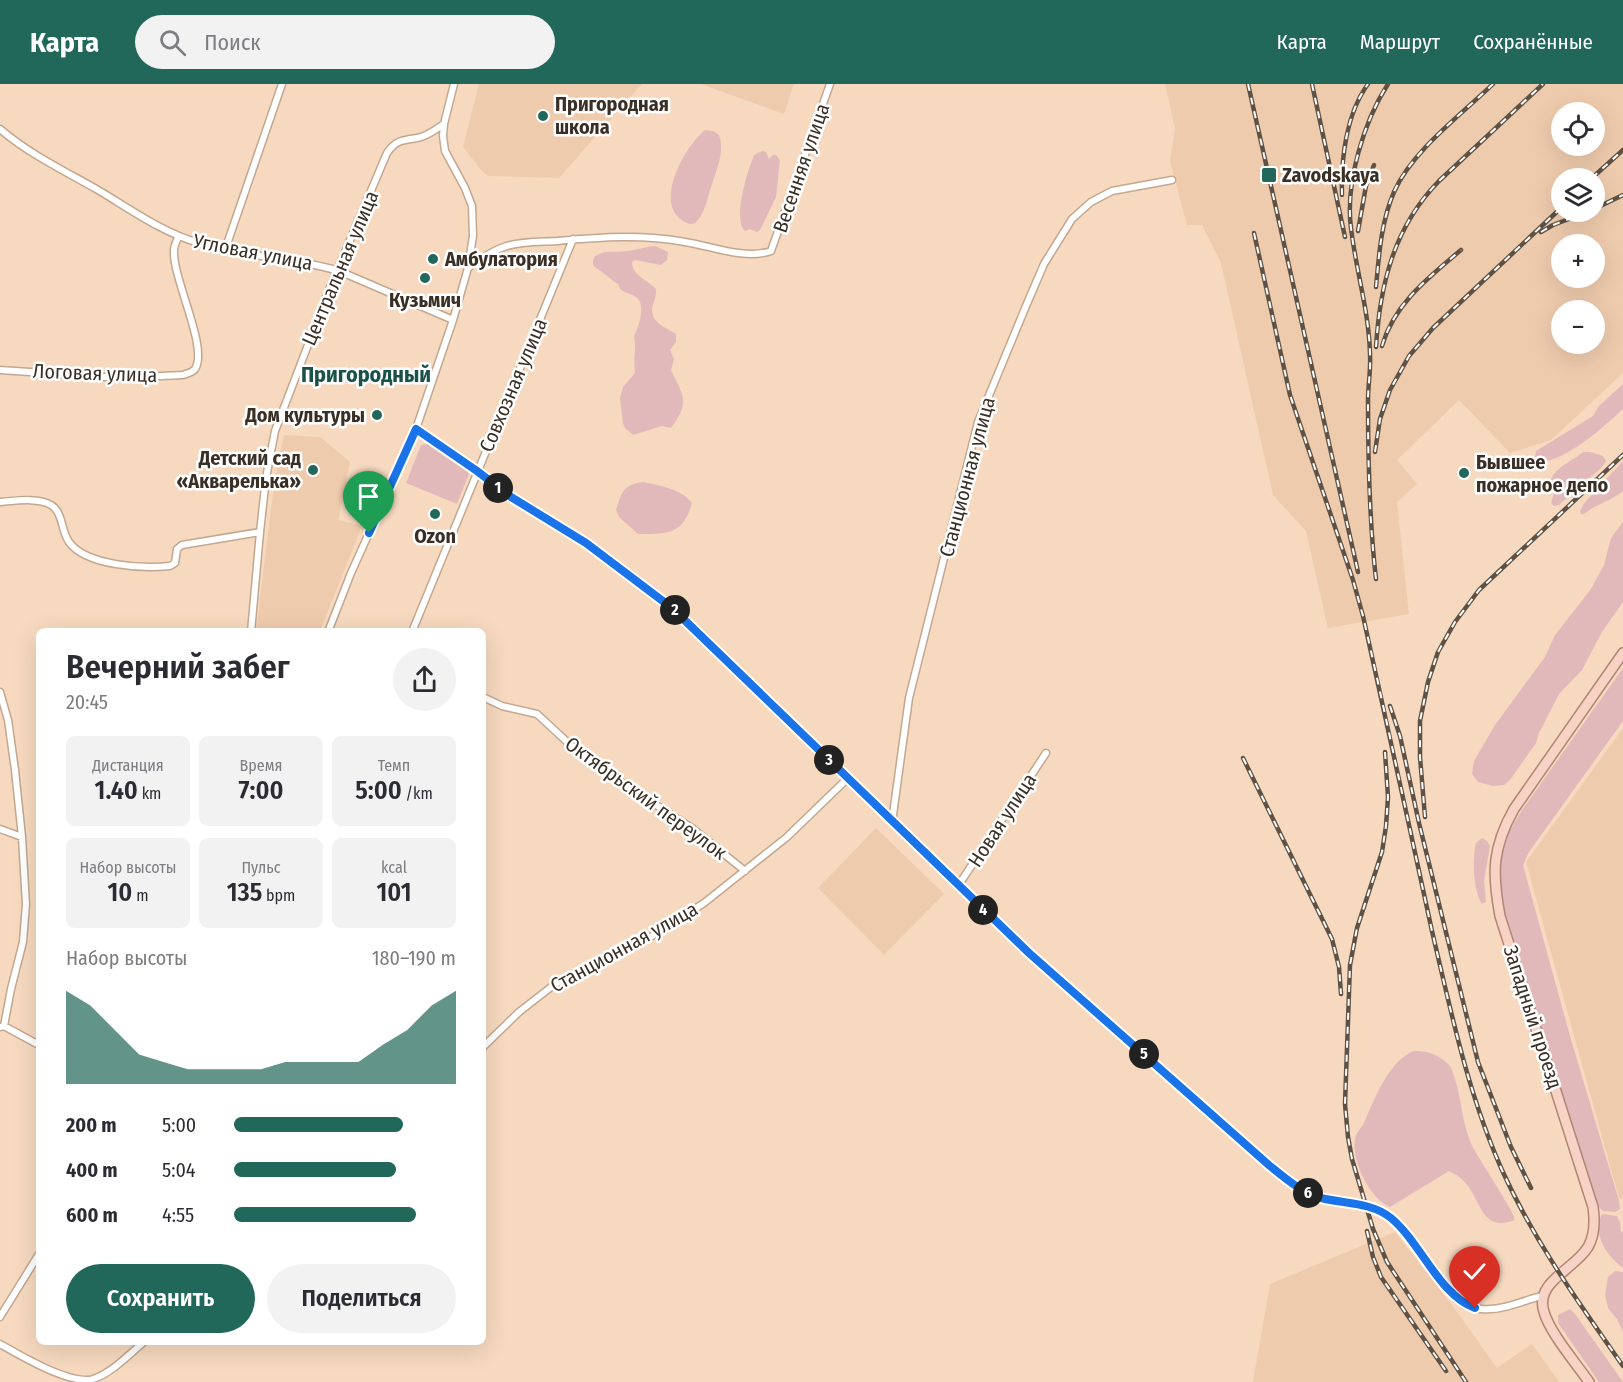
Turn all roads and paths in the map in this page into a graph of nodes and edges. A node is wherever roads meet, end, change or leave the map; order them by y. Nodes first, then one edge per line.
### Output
1 (282, 84) edge
2 (454, 84) edge
3 (830, 84) edge
4 (444, 124) junction
5 (0, 129) edge
6 (1172, 180) dead end
7 (178, 237) junction
8 (573, 239) junction
9 (225, 250) junction
10 (468, 268) junction
11 (339, 271) junction
12 (453, 320) junction
13 (0, 370) edge
14 (416, 429) junction
15 (477, 471) junction
16 (0, 502) edge
17 (260, 532) junction
18 (251, 628) edge
19 (330, 628) edge
20 (414, 628) edge
21 (1623, 653) edge
22 (0, 692) edge
23 (486, 698) edge
24 (1046, 753) dead end
25 (848, 778) junction
26 (892, 822) junction
27 (0, 829) edge
28 (22, 837) junction
29 (745, 871) junction
30 (958, 886) junction
31 (2, 1027) edge
32 (36, 1044) edge
33 (486, 1044) edge
34 (36, 1259) edge
35 (1543, 1296) junction
36 (0, 1317) edge
37 (0, 1344) edge
38 (140, 1345) edge
39 (88, 1381) edge
40 (1589, 1382) edge

1 - 9 street
2 - 4 street
3 - 8 street, Весенняя улица
4 - 10 street
4 - 11 street, Центральная улица
5 - 7 street, Угловая улица
6 - 26 street, Станционная улица
7 - 9 street, Угловая улица
7 - 13 street, Логовая улица
8 - 10 street
8 - 15 street, Совхозная улица
9 - 11 street, Угловая улица
10 - 12 street
11 - 12 street, Угловая улица
11 - 17 street, Центральная улица
12 - 14 street
14 - 15 street
14 - 19 street
15 - 20 street, Совхозная улица
15 - 25 street
16 - 17 street
17 - 18 street, Центральная улица
21 - 35 main road, Западный проезд
22 - 28 street
23 - 29 street, Октябрьский переулок
24 - 30 street, Новая улица
25 - 26 street
25 - 29 street, Станционная улица
26 - 30 street
27 - 28 street
28 - 31 street
29 - 33 street, Станционная улица
30 - 35 street
31 - 32 street
34 - 36 street
35 - 40 main road
37 - 39 street
38 - 39 street

